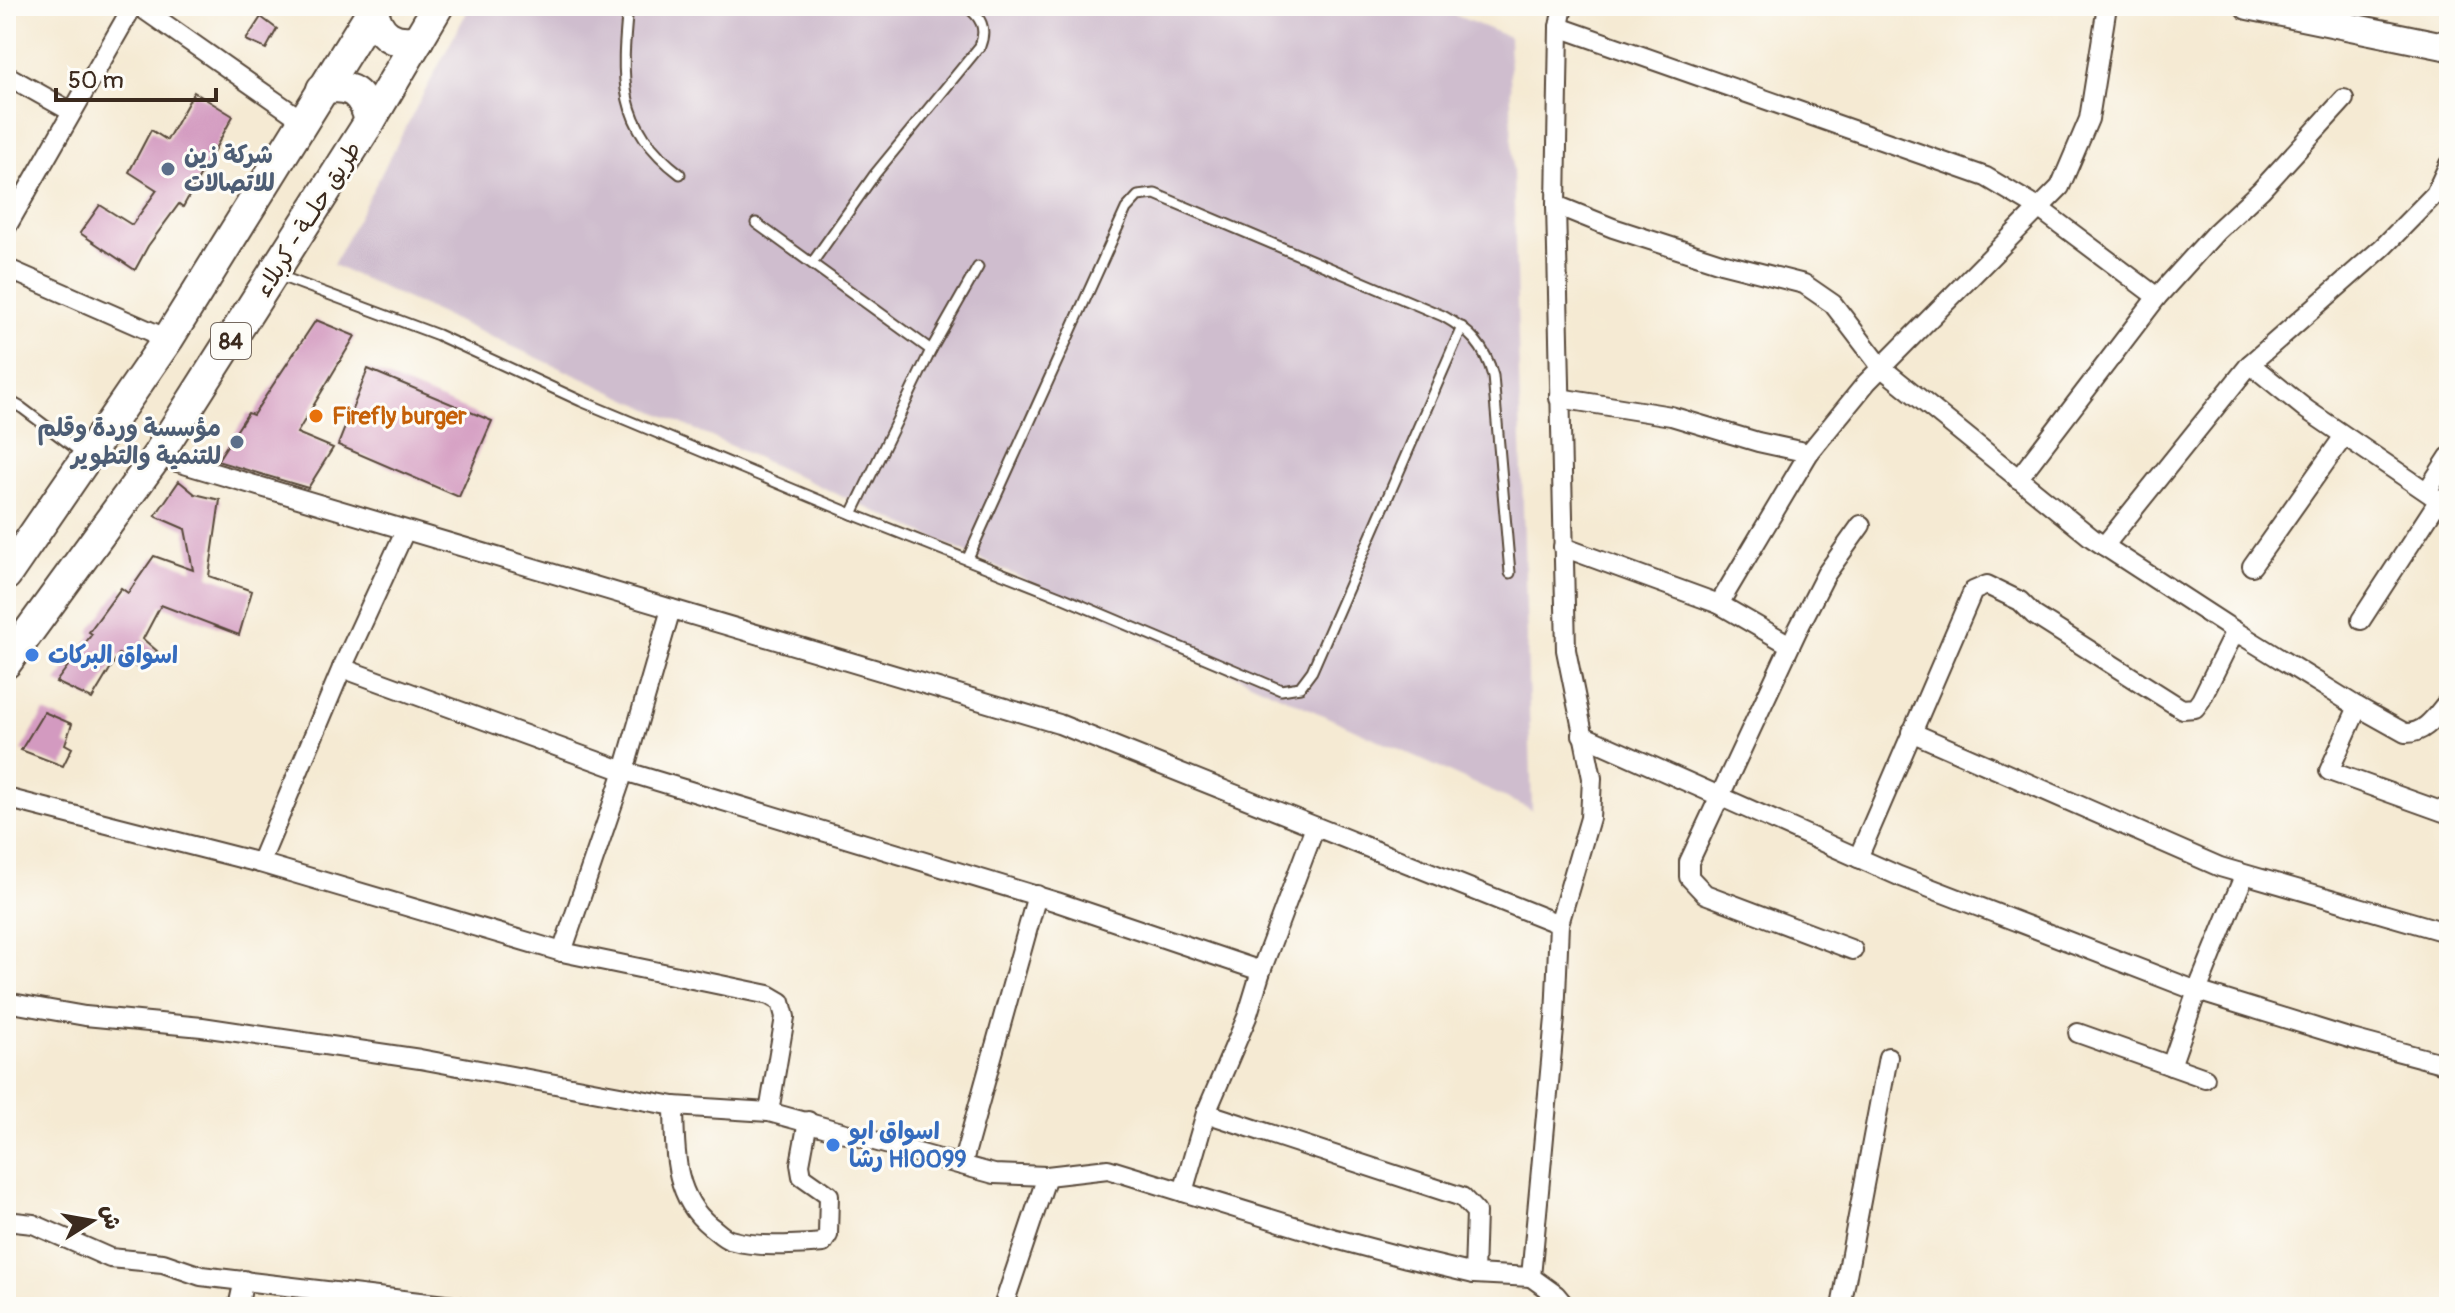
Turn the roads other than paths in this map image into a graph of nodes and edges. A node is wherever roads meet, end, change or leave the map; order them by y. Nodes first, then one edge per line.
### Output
1 (133, 6) edge
2 (139, 6) edge
3 (438, 6) edge
4 (628, 6) edge
5 (966, 6) edge
6 (1563, 6) edge
7 (2107, 6) edge
8 (2248, 6) edge
9 (374, 7) edge
10 (2314, 13) edge
11 (1559, 27) junction
12 (418, 40) junction
13 (2449, 47) edge
14 (6, 75) edge
15 (322, 89) junction
16 (2344, 99) dead end
17 (72, 112) junction
18 (302, 120) junction
19 (370, 121) junction
20 (2449, 164) edge
21 (680, 174) dead end
22 (1556, 205) junction
23 (2040, 209) junction
24 (756, 223) dead end
25 (6, 228) edge
26 (812, 263) junction
27 (978, 267) dead end
28 (6, 268) edge
29 (274, 274) junction
30 (2157, 297) junction
31 (1462, 327) junction
32 (168, 339) junction
33 (931, 350) junction
34 (2250, 364) junction
35 (1882, 368) junction
36 (1559, 398) junction
37 (6, 399) edge
38 (2344, 436) junction
39 (1809, 453) junction
40 (86, 456) junction
41 (157, 456) junction
42 (2449, 457) edge
43 (2018, 479) junction
44 (2438, 499) edge
45 (852, 514) junction
46 (1861, 525) dead end
47 (405, 531) junction
48 (2104, 546) junction
49 (1563, 547) junction
50 (968, 558) junction
51 (9, 565) edge
52 (2252, 566) dead end
53 (1510, 573) dead end
54 (1719, 604) junction
55 (671, 609) junction
56 (2361, 620) dead end
57 (2235, 631) junction
58 (1790, 645) junction
59 (6, 663) edge
60 (342, 668) junction
61 (2449, 700) edge
62 (2358, 707) junction
63 (1911, 732) junction
64 (1582, 735) junction
65 (624, 771) junction
66 (1719, 795) junction
67 (6, 798) edge
68 (2449, 814) edge
69 (1315, 827) junction
70 (1858, 858) junction
71 (260, 863) junction
72 (2244, 876) junction
73 (1037, 895) junction
74 (1559, 924) junction
75 (2449, 933) edge
76 (1853, 950) dead end
77 (562, 952) junction
78 (1261, 971) junction
79 (2197, 991) junction
80 (6, 1002) edge
81 (2078, 1033) dead end
82 (1888, 1057) dead end
83 (2449, 1065) edge
84 (2171, 1066) junction
85 (2205, 1078) dead end
86 (674, 1106) junction
87 (769, 1112) junction
88 (1206, 1113) junction
89 (808, 1121) junction
90 (962, 1165) junction
91 (1047, 1176) junction
92 (1183, 1192) junction
93 (6, 1221) edge
94 (1474, 1274) junction
95 (1531, 1277) junction
96 (244, 1280) junction
97 (394, 1302) edge
98 (238, 1307) edge
99 (462, 1307) edge
100 (1003, 1307) edge
101 (1566, 1307) edge
102 (1841, 1307) edge

1 - 17 street
2 - 18 street
3 - 12 main road, طريق حلــة - كربلاء / 84
4 - 21 lane
5 - 26 lane
6 - 11 street
7 - 23 street
8 - 10 street
9 - 12 main road
9 - 15 main road, 84
10 - 13 street
11 - 22 street
11 - 23 street
12 - 19 main road, طريق حلــة - كربلاء / 84
14 - 17 street
15 - 18 main road, 84
15 - 19 main road
16 - 30 street
17 - 25 street
18 - 32 main road, 84
19 - 29 main road, طريق حلــة - كربلاء / 84
20 - 34 street
22 - 35 street
22 - 36 street
23 - 30 street
23 - 35 street
24 - 26 lane
26 - 33 lane
27 - 33 lane
28 - 32 street
29 - 41 main road, طريق حلــة - كربلاء / 84
29 - 45 lane
30 - 43 street
31 - 50 lane
31 - 50 lane
31 - 53 lane
32 - 40 main road, 84
33 - 45 lane
34 - 38 street
34 - 48 street
35 - 39 street
35 - 43 street
36 - 39 street
36 - 49 street
37 - 40 lane
38 - 44 street
38 - 52 street
39 - 54 street
40 - 51 main road, 84
41 - 47 street
41 - 59 main road, طريق حلــة - كربلاء / 84
42 - 44 street
43 - 48 street
44 - 56 street
45 - 50 lane
46 - 58 street
47 - 55 street
47 - 60 street
48 - 57 street
49 - 54 street
49 - 64 street
54 - 58 street
55 - 65 street
55 - 69 street
57 - 62 street
57 - 63 street
58 - 66 street
60 - 65 street
60 - 71 street
61 - 62 street
62 - 68 street
63 - 70 street
63 - 72 street
64 - 66 street
64 - 74 street
65 - 73 street
65 - 77 street
66 - 70 street
66 - 76 street
67 - 71 street
69 - 74 street
69 - 78 street
70 - 79 street
71 - 77 street
72 - 75 street
72 - 79 street
73 - 78 street
73 - 90 street
74 - 95 street
77 - 87 street
78 - 88 street
79 - 83 street
79 - 84 street
80 - 86 street
81 - 84 street
82 - 102 street
84 - 85 street
86 - 87 street
86 - 89 street
87 - 89 street
88 - 92 street
88 - 94 street
89 - 90 street
90 - 91 street
91 - 92 street
91 - 100 street
92 - 94 street
93 - 96 street
94 - 95 street
95 - 101 street
96 - 97 street
96 - 98 street
97 - 99 street

